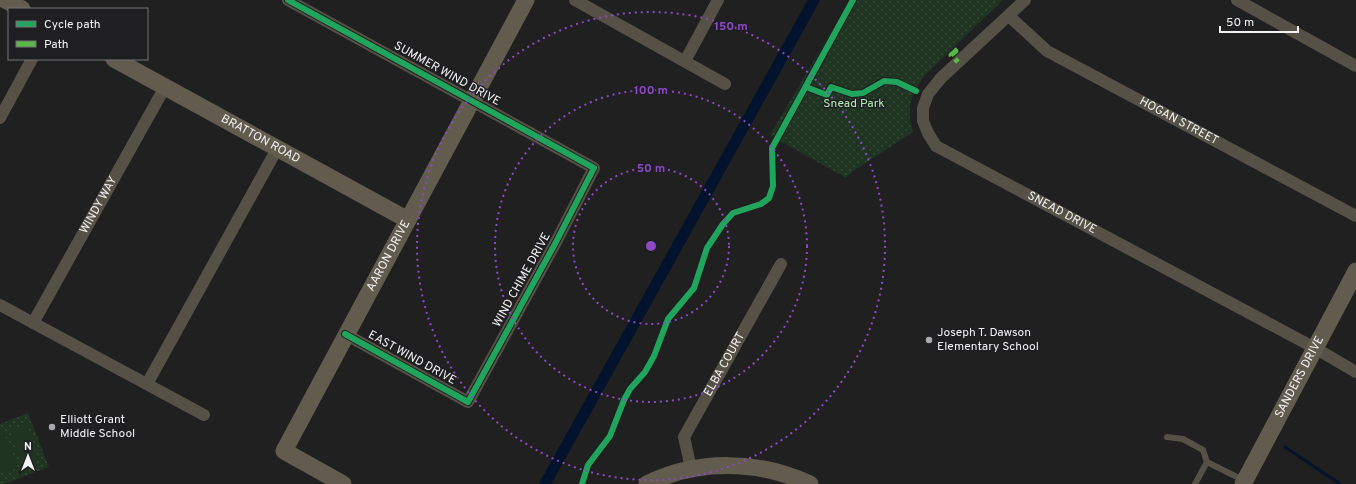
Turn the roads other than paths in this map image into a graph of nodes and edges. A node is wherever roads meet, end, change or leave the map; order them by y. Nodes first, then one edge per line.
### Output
1 (5, 0) edge
2 (288, 0) edge
3 (526, 0) edge
4 (575, 0) edge
5 (718, 0) edge
6 (1025, 0) edge
7 (1237, 0) edge
8 (595, 5) edge
9 (20, 8) edge
10 (1009, 16) junction
11 (31, 60) edge
12 (116, 60) edge
13 (685, 61) junction
14 (1356, 66) edge
15 (725, 84) dead end
16 (165, 87) junction
17 (472, 102) junction
18 (0, 118) edge
19 (277, 149) junction
20 (594, 168) joint
21 (1356, 216) edge
22 (408, 220) junction
23 (781, 264) dead end
24 (1356, 271) edge
25 (0, 305) edge
26 (33, 323) junction
27 (345, 334) junction
28 (1315, 348) junction
29 (1356, 372) edge
30 (147, 384) junction
31 (468, 402) joint
32 (204, 415) dead end
33 (1167, 437) dead end
34 (1207, 462) junction
35 (691, 468) junction
36 (1244, 482) edge
37 (343, 484) edge
38 (647, 484) edge
39 (810, 484) edge
40 (1195, 484) edge

1 - 9 street
2 - 17 street, SUMMER WIND DRIVE
3 - 17 street, AARON DRIVE
4 - 8 street
5 - 13 street
6 - 10 street, SNEAD DRIVE
7 - 14 street
8 - 13 street
10 - 21 street, HOGAN STREET
10 - 28 street, SNEAD DRIVE
11 - 18 street
12 - 16 street, BRATTON ROAD
13 - 15 street
16 - 19 street, BRATTON ROAD
16 - 26 street, WINDY WAY
17 - 20 street, SUMMER WIND DRIVE
17 - 22 street, AARON DRIVE
19 - 22 street, BRATTON ROAD
19 - 30 street
20 - 31 street, WIND CHIME DRIVE
22 - 27 street, AARON DRIVE
23 - 35 street, ELBA COURT
24 - 28 street, SANDERS DRIVE
25 - 26 street
26 - 30 street
27 - 31 street, EAST WIND DRIVE
27 - 37 street, AARON DRIVE
28 - 29 street, SNEAD DRIVE
28 - 36 street, SANDERS DRIVE
30 - 32 street
33 - 34 lane
34 - 36 lane
34 - 40 lane
35 - 38 street
35 - 39 street

